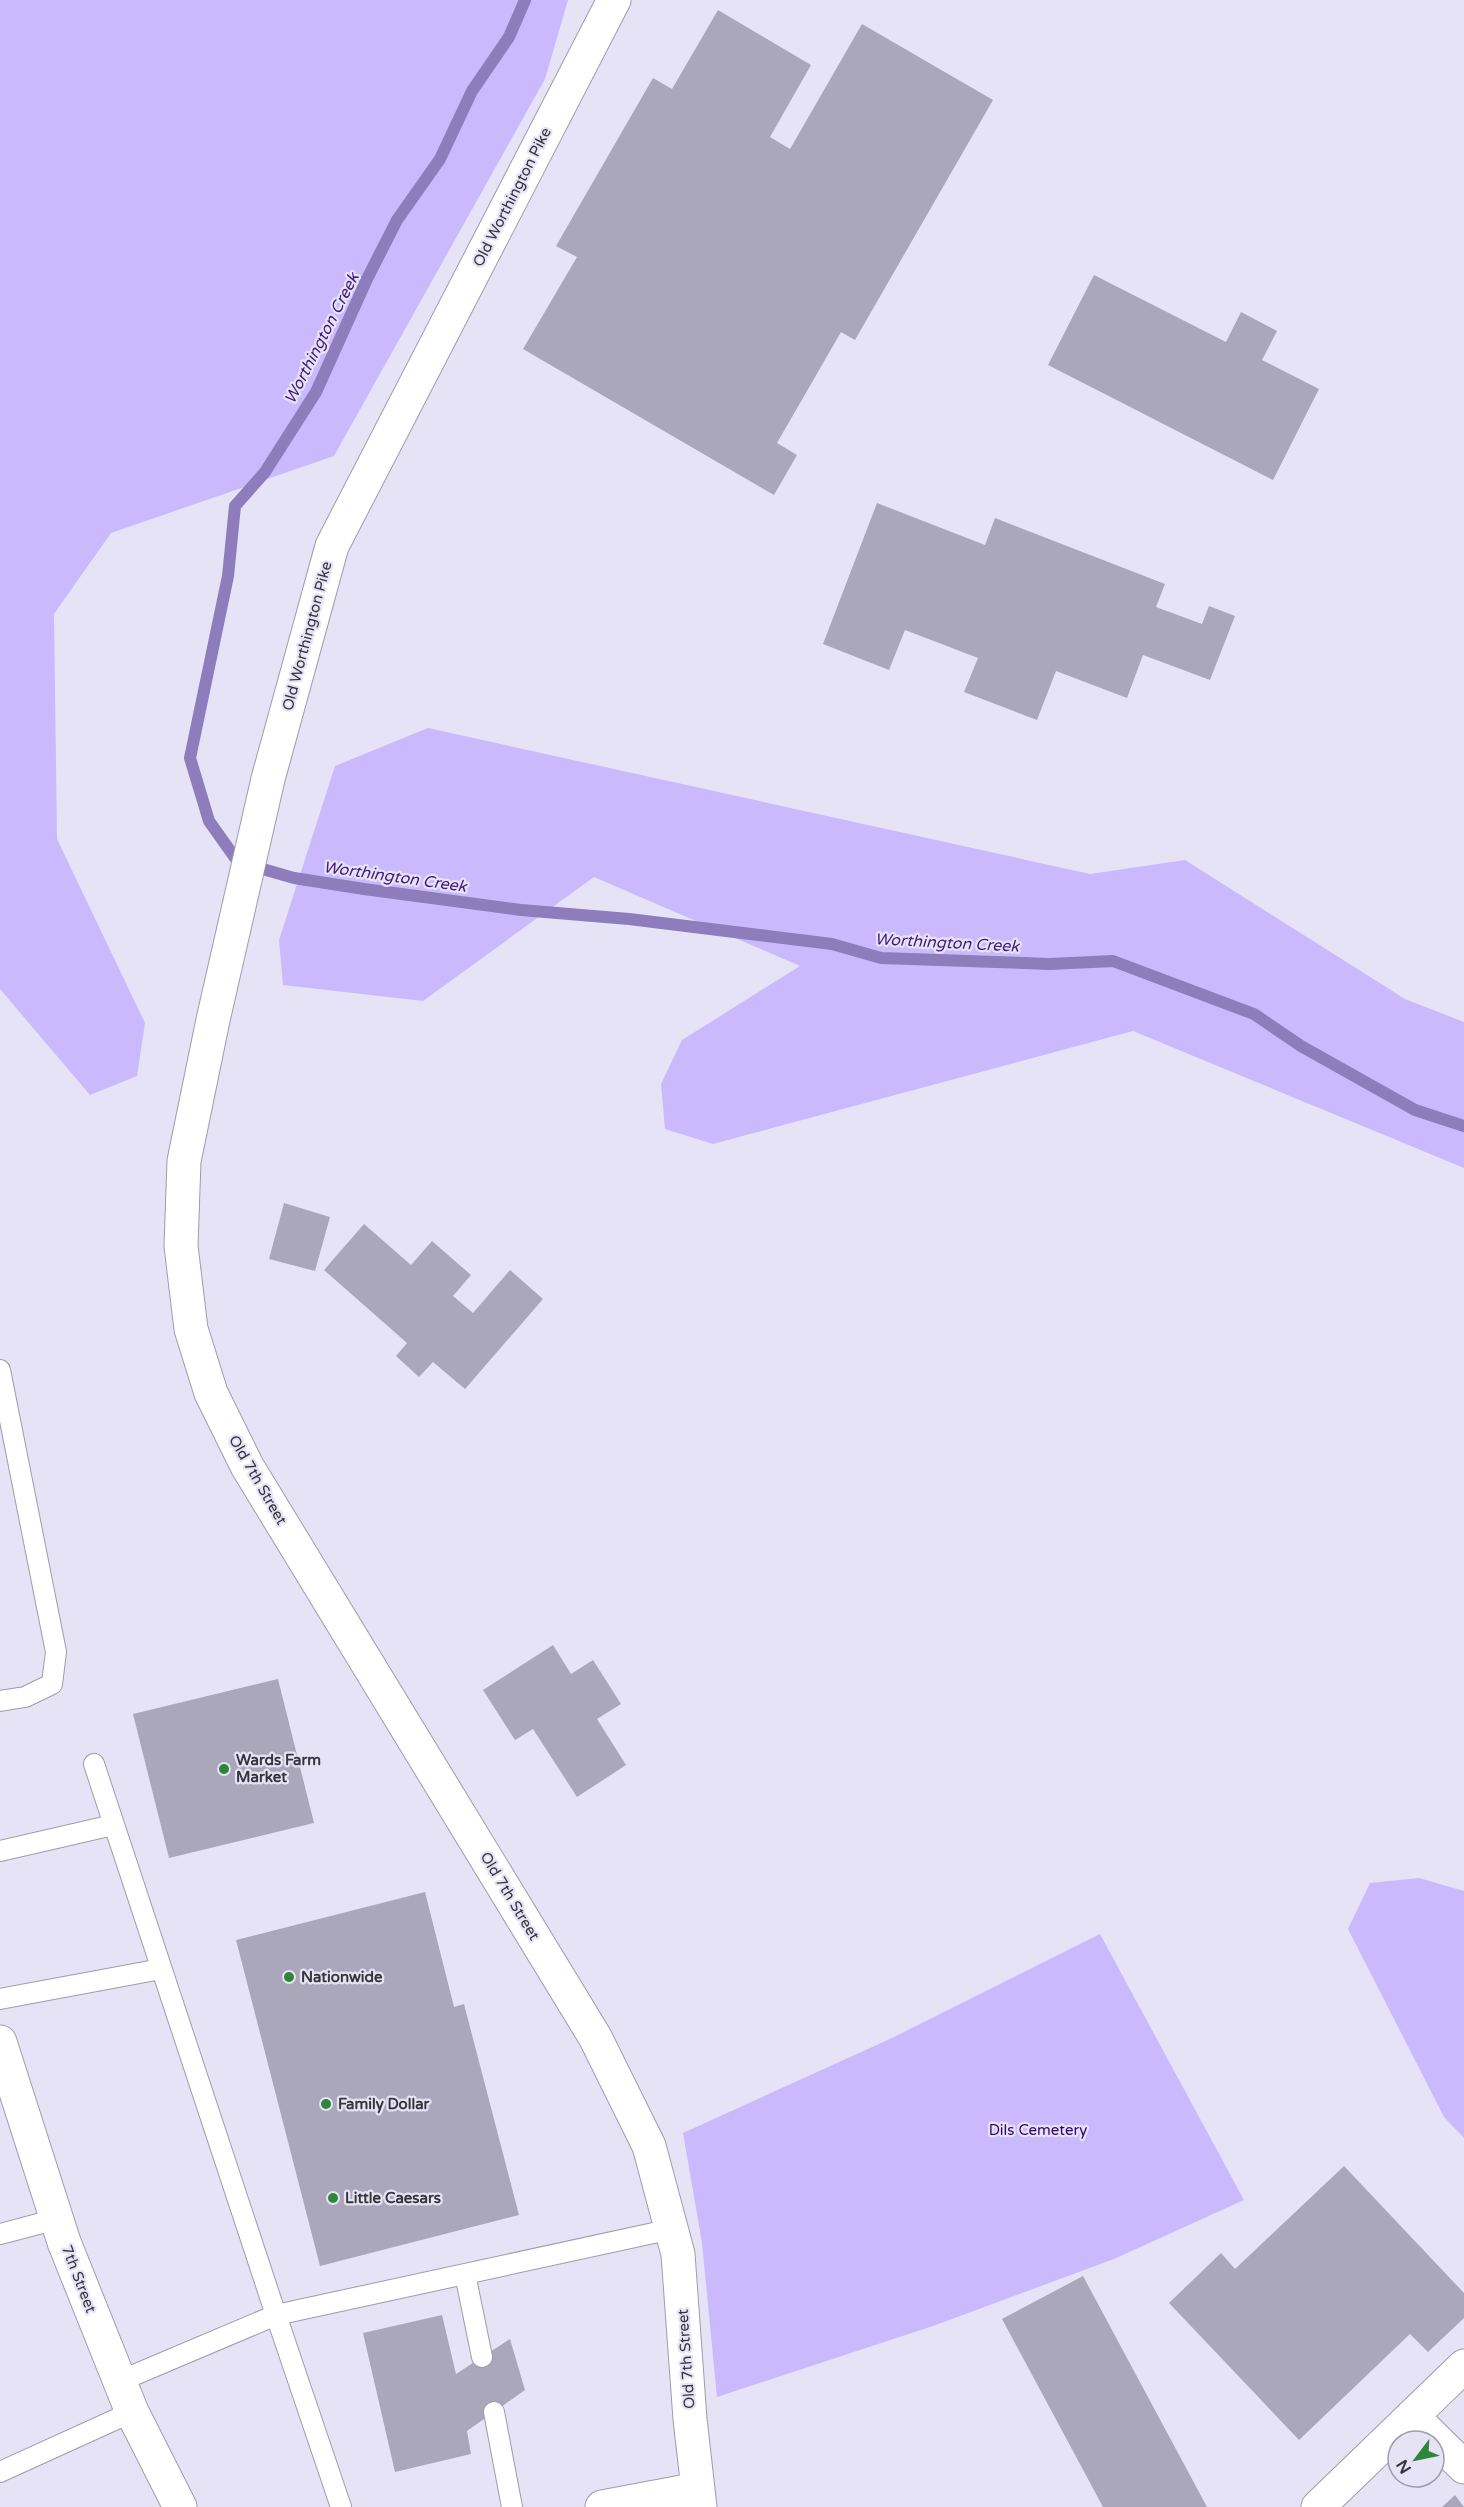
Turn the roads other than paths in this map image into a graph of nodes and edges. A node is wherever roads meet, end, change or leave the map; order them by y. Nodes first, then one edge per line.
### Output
1 (614, 0) edge
2 (191, 1329) joint
3 (0, 1370) edge
4 (0, 1701) edge
5 (94, 1764) dead end
6 (113, 1825) junction
7 (0, 1851) edge
8 (161, 1969) junction
9 (0, 1999) edge
10 (0, 2042) edge
11 (57, 2219) junction
12 (672, 2229) junction
13 (0, 2234) edge
14 (465, 2274) junction
15 (276, 2315) junction
16 (482, 2357) dead end
17 (1464, 2366) edge
18 (120, 2381) junction
19 (132, 2412) junction
20 (494, 2412) dead end
21 (1412, 2416) junction
22 (1464, 2467) edge
23 (0, 2472) edge
24 (699, 2498) edge
25 (180, 2507) edge
26 (341, 2507) edge
27 (512, 2507) edge
28 (602, 2507) edge
29 (1318, 2507) edge

1 - 2 street, Old Worthington Pike
2 - 12 street, Old 7th Street
3 - 4 lane
5 - 6 lane
6 - 7 lane
6 - 8 lane
8 - 9 lane
8 - 15 lane
10 - 11 street, 7th Street
11 - 13 lane
11 - 18 street, 7th Street
12 - 14 lane
12 - 24 street, Old 7th Street
14 - 15 lane
14 - 16 lane
15 - 18 lane
15 - 26 lane
17 - 21 street
18 - 19 street, 7th Street
19 - 23 lane
19 - 25 street, 7th Street
20 - 27 lane
21 - 22 street
21 - 29 street
24 - 28 street

